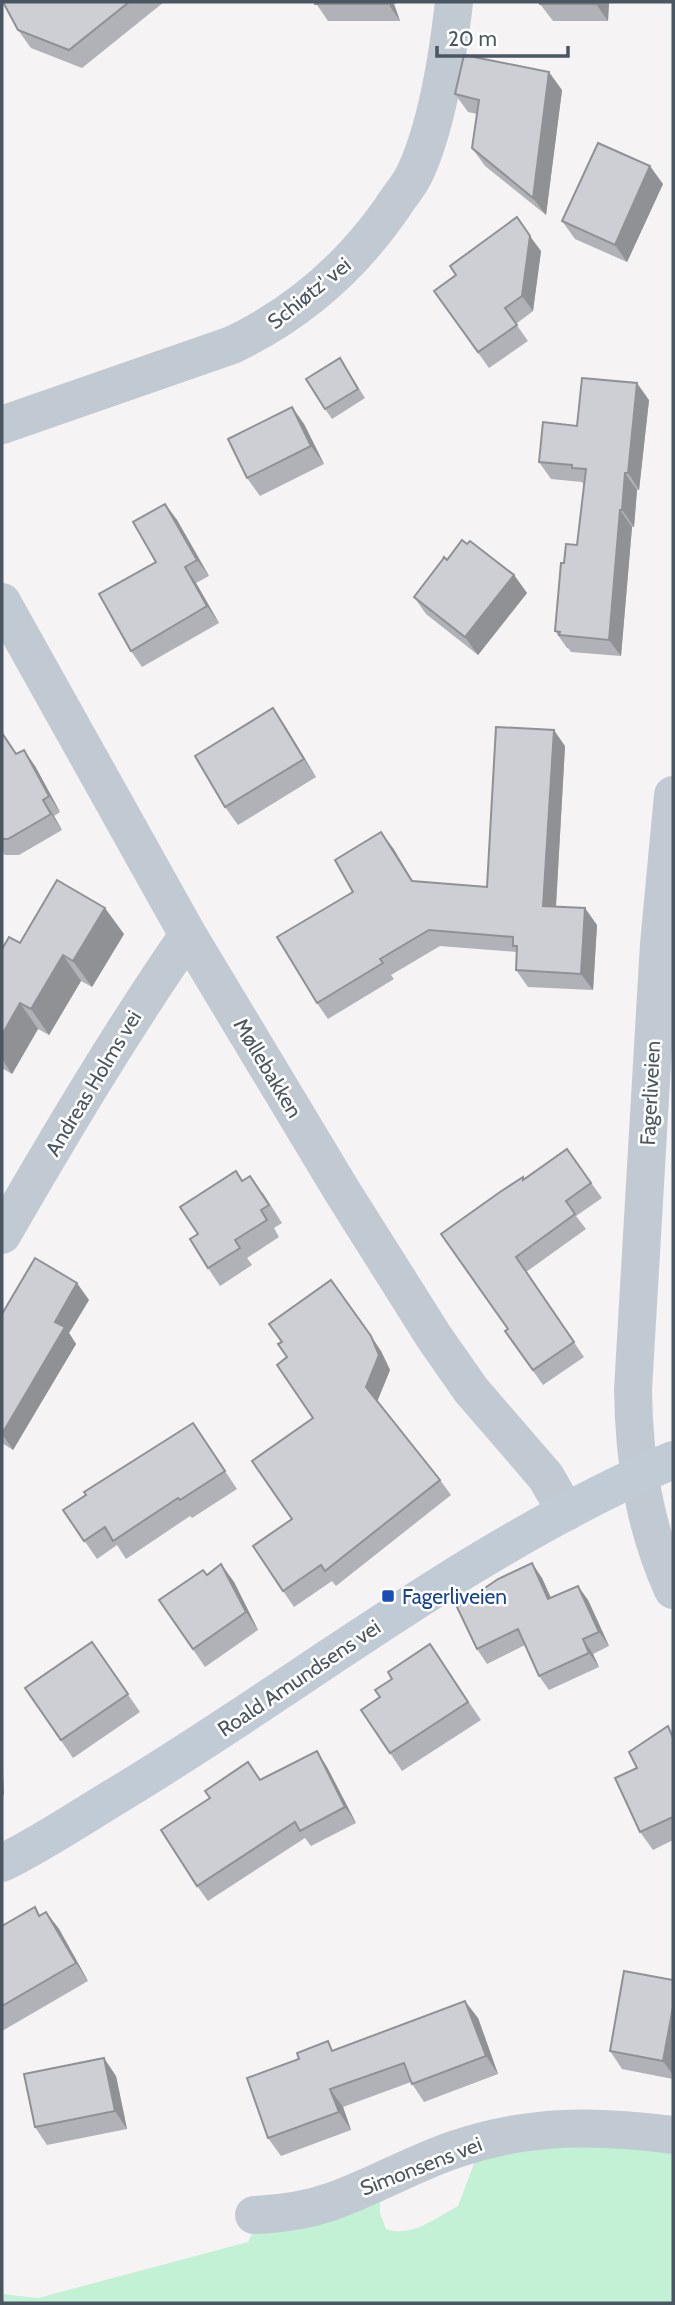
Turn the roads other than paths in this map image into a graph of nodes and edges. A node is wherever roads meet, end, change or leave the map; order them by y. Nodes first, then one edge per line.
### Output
1 (454, 2) edge
2 (2, 425) edge
3 (2, 602) edge
4 (673, 795) edge
5 (188, 935) junction
6 (2, 1235) edge
7 (673, 1460) edge
8 (639, 1475) junction
9 (566, 1512) junction
10 (673, 1590) edge
11 (2, 1863) edge
12 (673, 2135) edge
13 (254, 2215) dead end

1 - 2 street, Schiøtz' vei
3 - 5 street, Møllebakken
4 - 8 street, Fagerliveien
5 - 6 street, Andreas Holms vei
5 - 9 street, Møllebakken
7 - 8 street, Roald Amundsens vei
8 - 9 street, Roald Amundsens vei
8 - 10 street
9 - 11 street, Roald Amundsens vei
12 - 13 street, Simonsens vei

